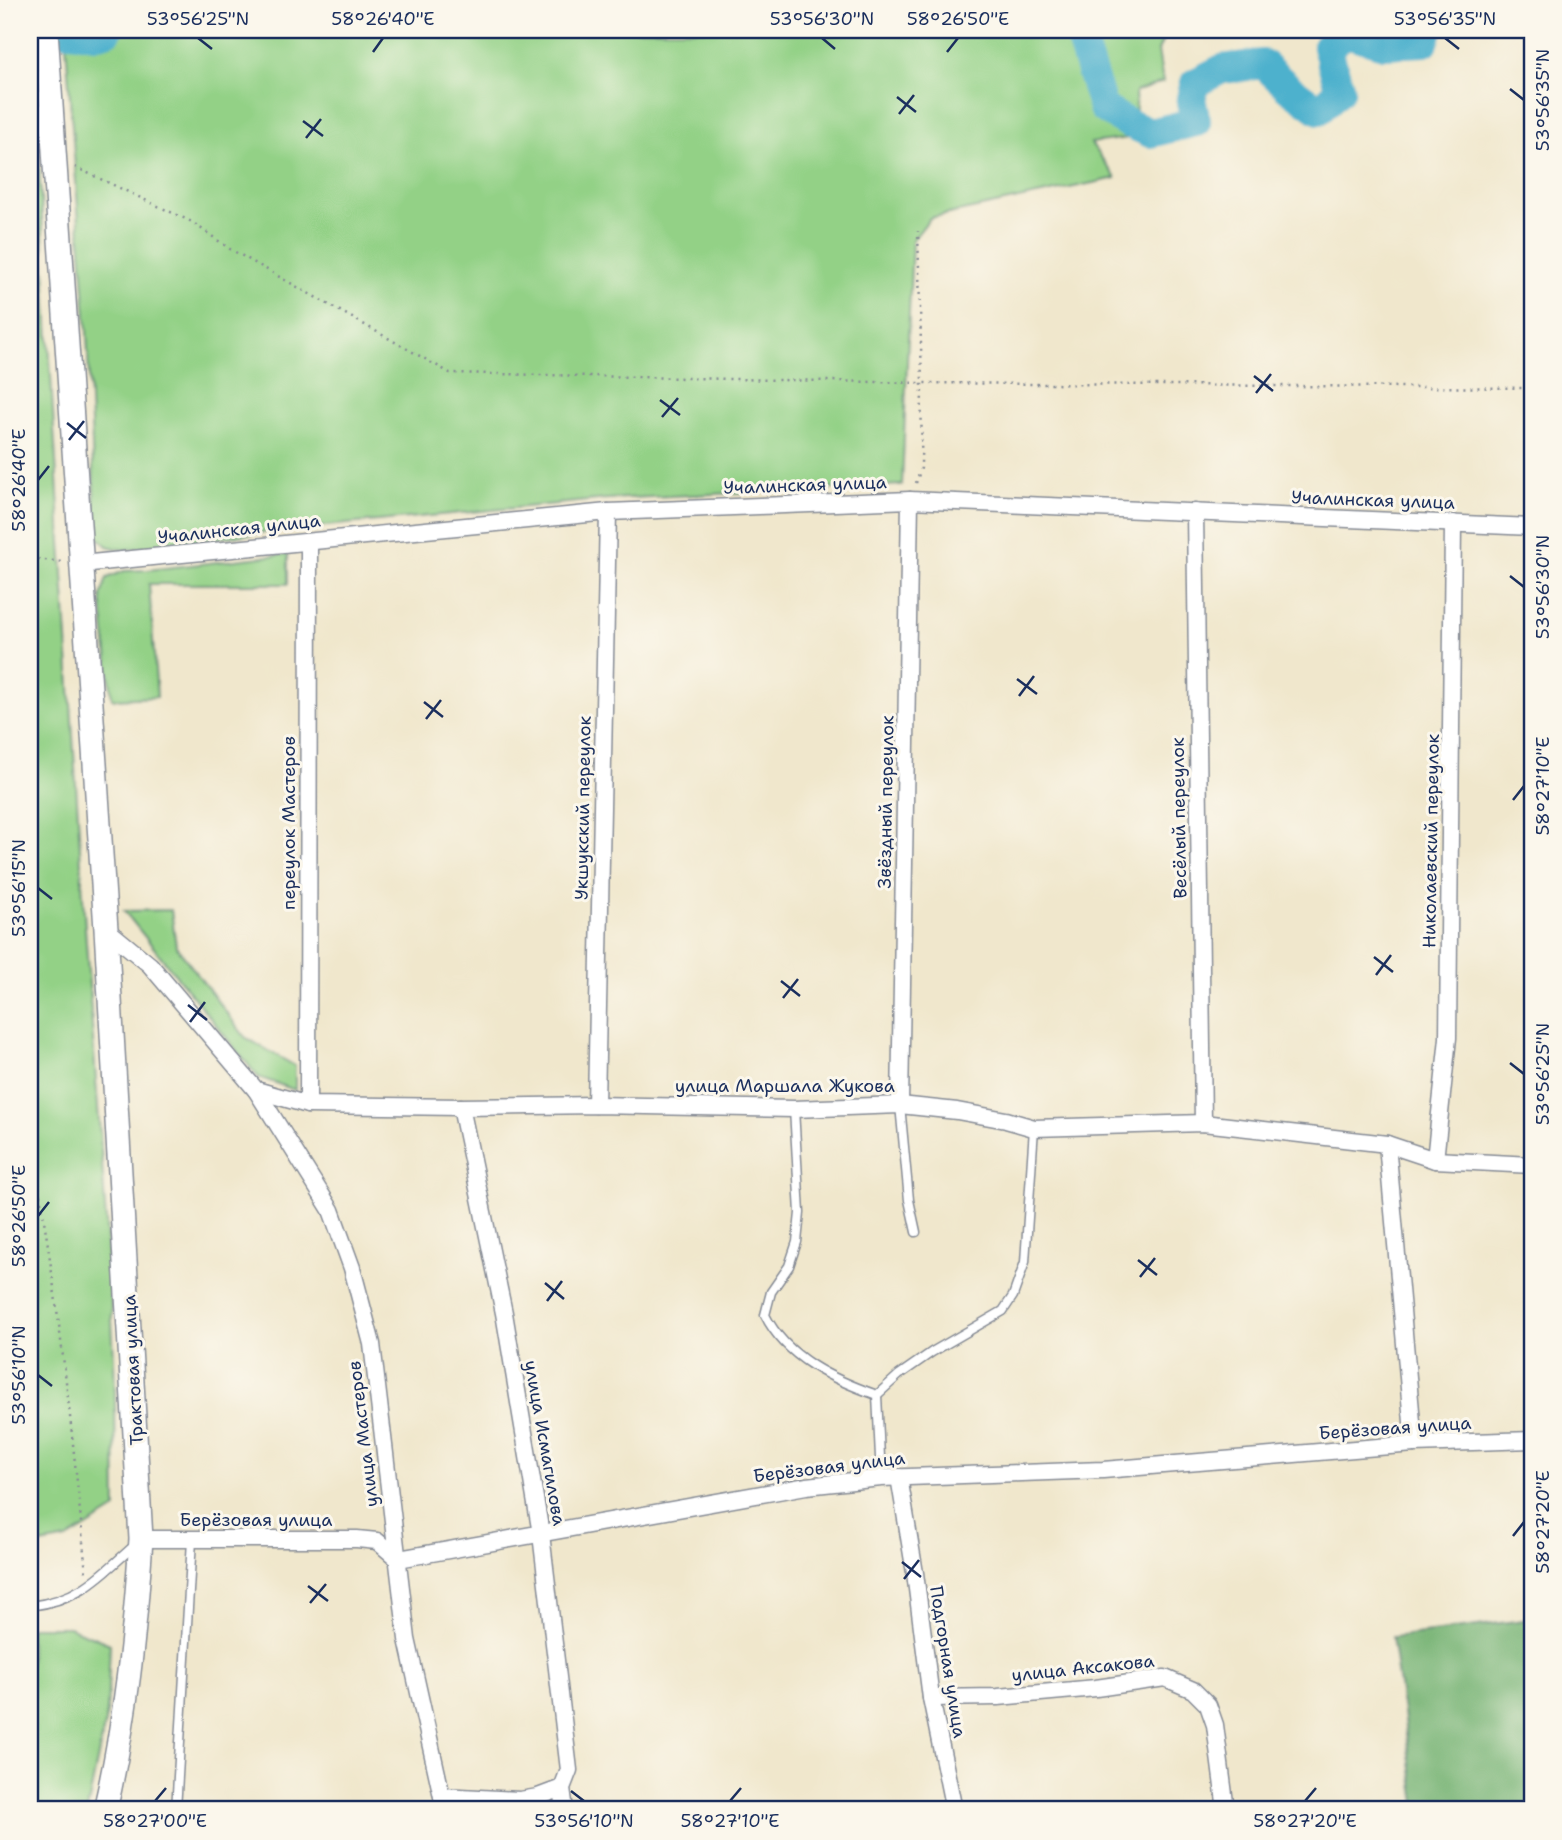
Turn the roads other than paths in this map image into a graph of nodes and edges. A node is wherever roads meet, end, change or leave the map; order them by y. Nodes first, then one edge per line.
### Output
1 (46, 30) edge
2 (910, 499) junction
3 (608, 512) junction
4 (1195, 512) junction
5 (1453, 523) junction
6 (1532, 527) edge
7 (309, 542) junction
8 (81, 564) junction
9 (106, 929) junction
10 (256, 1090) junction
11 (308, 1105) junction
12 (596, 1105) junction
13 (900, 1105) junction
14 (461, 1107) junction
15 (794, 1109) junction
16 (1203, 1123) junction
17 (1034, 1128) junction
18 (1387, 1144) junction
19 (1435, 1160) junction
20 (1532, 1165) edge
21 (916, 1231) dead end
22 (877, 1395) junction
23 (1532, 1440) edge
24 (1414, 1444) junction
25 (899, 1477) junction
26 (881, 1478) junction
27 (541, 1534) junction
28 (141, 1539) junction
29 (192, 1541) junction
30 (398, 1559) junction
31 (30, 1606) edge
32 (931, 1698) junction
33 (562, 1788) junction
34 (443, 1803) edge
35 (105, 1810) edge
36 (176, 1810) edge
37 (461, 1810) edge
38 (565, 1810) edge
39 (954, 1810) edge
40 (1226, 1810) edge

1 - 8 main road, Трактовая улица
2 - 3 street, Учалинская улица
2 - 4 street, Учалинская улица
2 - 13 street, Звёздный переулок
3 - 7 street, Учалинская улица
3 - 12 street, Укшукский переулок
4 - 5 street, Учалинская улица
4 - 16 street, Весёлый переулок
5 - 6 street, Учалинская улица
5 - 19 street, Николаевский переулок
7 - 8 street, Учалинская улица
7 - 11 street, переулок Мастеров
8 - 9 main road, Трактовая улица
9 - 10 street
9 - 28 main road, Трактовая улица
10 - 11 street, улица Маршала Жукова
10 - 30 street, улица Мастеров
11 - 14 street, улица Маршала Жукова
12 - 14 street, улица Маршала Жукова
12 - 15 street, улица Маршала Жукова
13 - 15 street, улица Маршала Жукова
13 - 17 street, улица Маршала Жукова
13 - 21 lane
14 - 27 street, улица Исмагилова
15 - 22 lane
16 - 17 street, улица Маршала Жукова
16 - 18 street, улица Маршала Жукова
17 - 22 lane
18 - 19 street, улица Маршала Жукова
18 - 24 street
19 - 20 street, улица Маршала Жукова
22 - 26 lane
23 - 24 street, Берёзовая улица
24 - 25 street, Берёзовая улица
25 - 26 street, Берёзовая улица
25 - 32 street, Подгорная улица
26 - 27 street, Берёзовая улица
27 - 30 street, Берёзовая улица
27 - 33 street, улица Исмагилова
28 - 29 street, Берёзовая улица
28 - 31 lane
28 - 35 main road, Трактовая улица
29 - 30 street, Берёзовая улица
29 - 36 lane
30 - 34 street, улица Мастеров
32 - 39 street, Подгорная улица
32 - 40 street, улица Аксакова
33 - 34 street
33 - 38 street, улица Исмагилова
34 - 37 street

